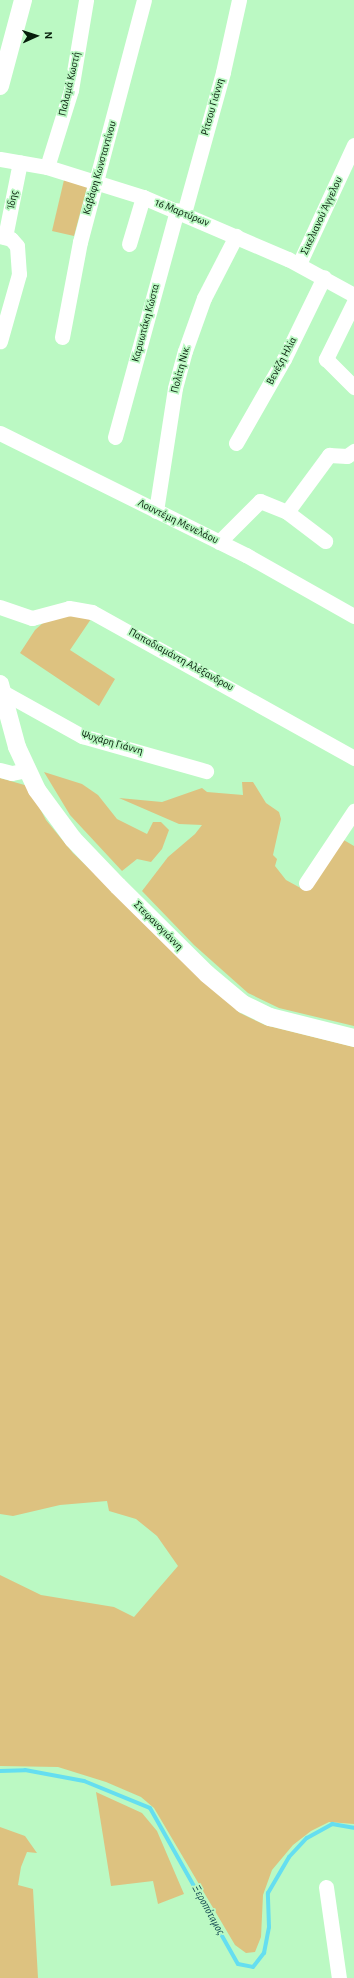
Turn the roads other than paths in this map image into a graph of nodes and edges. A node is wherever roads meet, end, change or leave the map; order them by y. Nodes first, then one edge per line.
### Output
1 (23, 0) edge
2 (86, 0) edge
3 (144, 0) edge
4 (239, 0) edge
5 (0, 86) edge
6 (354, 145) edge
7 (0, 159) edge
8 (20, 162) junction
9 (47, 167) junction
10 (97, 182) junction
11 (143, 197) junction
12 (181, 212) junction
13 (236, 236) junction
14 (6, 239) edge
15 (128, 244) dead end
16 (299, 264) junction
17 (324, 277) junction
18 (354, 295) edge
19 (354, 302) edge
20 (62, 337) dead end
21 (0, 341) edge
22 (354, 387) edge
23 (0, 433) edge
24 (115, 437) dead end
25 (236, 443) dead end
26 (354, 451) edge
27 (156, 510) junction
28 (287, 512) junction
29 (325, 541) dead end
30 (219, 542) junction
31 (0, 607) edge
32 (354, 616) edge
33 (1, 687) edge
34 (354, 758) edge
35 (0, 770) edge
36 (26, 770) junction
37 (206, 771) dead end
38 (354, 811) edge
39 (306, 883) dead end
40 (354, 1038) edge
41 (326, 1887) dead end
42 (338, 1978) edge

1 - 5 street
2 - 9 street, Παλαμά Κωστή
3 - 10 street, Καβάφη Κωνσταντίνου
4 - 12 street, Ρίτσου Γιάννη
6 - 16 street, Σικελιανού Άγγελου
7 - 8 street, 16 Μαρτύρων
8 - 9 street, 16 Μαρτύρων
8 - 14 street, Ίδης
9 - 10 street, 16 Μαρτύρων
10 - 11 street, 16 Μαρτύρων
10 - 20 street, Καβάφη Κωνσταντίνου
11 - 12 street, 16 Μαρτύρων
11 - 15 street
12 - 13 street, 16 Μαρτύρων
12 - 24 street, Καρυωτάκη Κώστα
13 - 16 street, 16 Μαρτύρων
13 - 27 street, Πολίτη Νικ.
14 - 21 street
16 - 17 street, 16 Μαρτύρων
17 - 18 street, 16 Μαρτύρων
17 - 25 street, Βενέζη Ηλία
19 - 22 street
23 - 27 street, Λουντέμη Μενελάου
26 - 28 street
27 - 30 street, Λουντέμη Μενελάου
28 - 29 street
28 - 30 street
30 - 32 street, Λουντέμη Μενελάου
31 - 34 street, Παπαδιαμάντη Αλέξανδρου
33 - 36 street, Στεφανογιάννη
33 - 37 street, Ψυχάρη Γιάννη
35 - 36 street
36 - 40 street, Στεφανογιάννη
38 - 39 street
41 - 42 street

